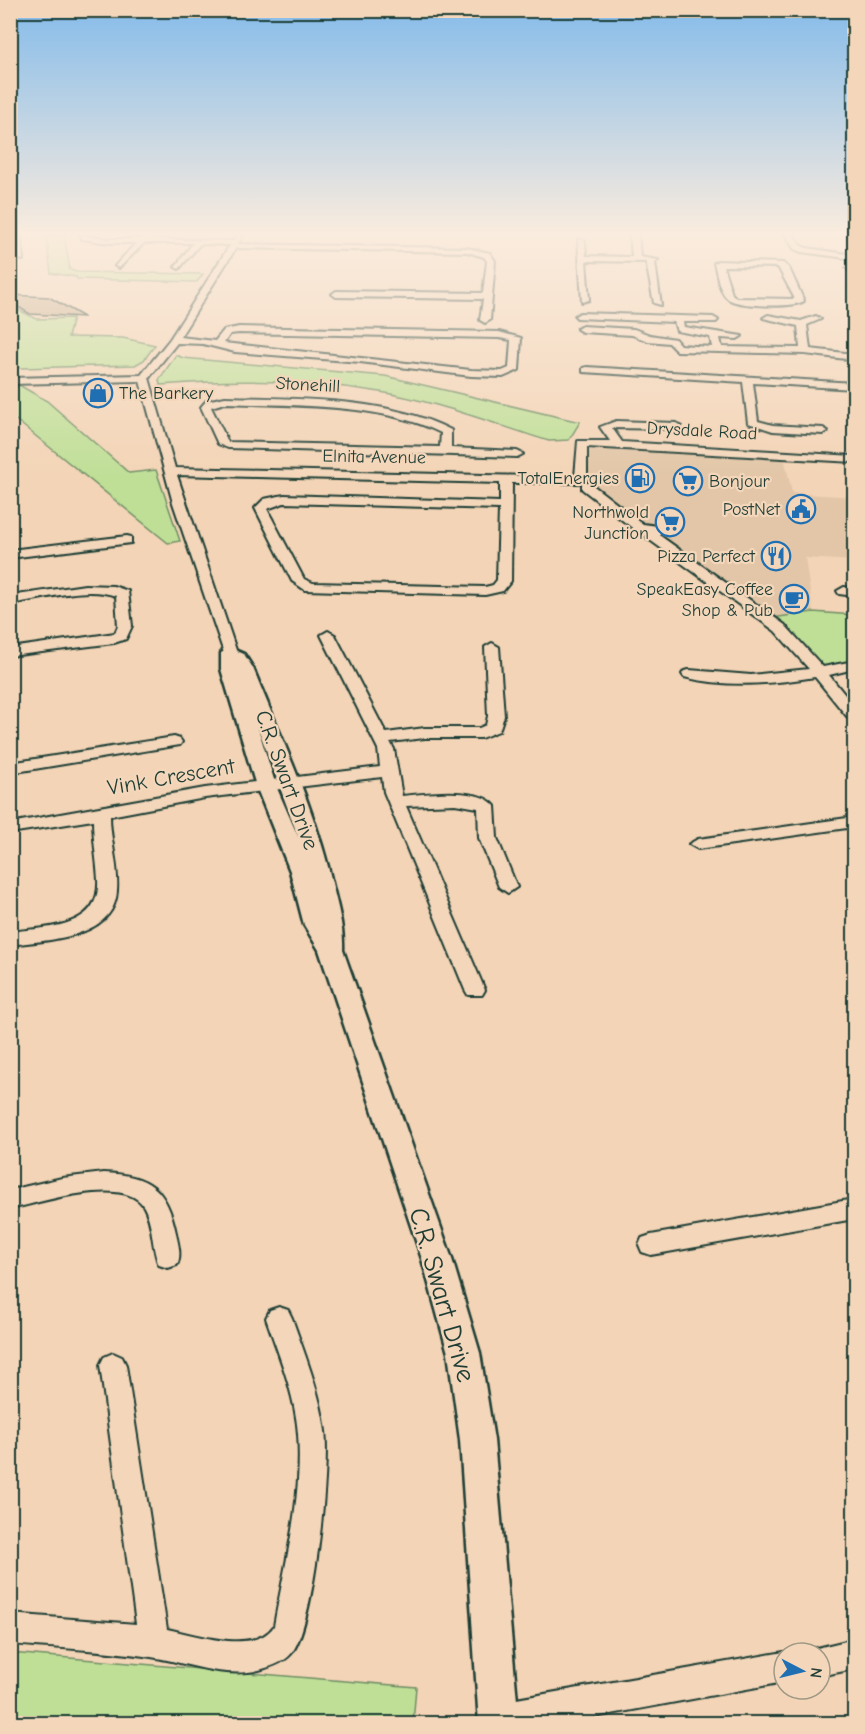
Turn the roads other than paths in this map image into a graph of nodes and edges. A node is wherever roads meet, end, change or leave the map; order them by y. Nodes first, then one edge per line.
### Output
1 (190, 315) edge
2 (485, 315) edge
3 (580, 316) dead end
4 (632, 317) junction
5 (678, 318) junction
6 (768, 318) dead end
7 (816, 319) dead end
8 (484, 320) dead end
9 (713, 320) dead end
10 (802, 324) junction
11 (582, 329) dead end
12 (613, 331) junction
13 (634, 332) junction
14 (714, 335) junction
15 (736, 336) dead end
16 (174, 340) junction
17 (612, 342) dead end
18 (219, 343) junction
19 (718, 350) junction
20 (805, 351) junction
21 (853, 358) edge
22 (587, 370) dead end
23 (144, 378) junction
24 (748, 380) junction
25 (11, 382) edge
26 (855, 386) edge
27 (675, 426) dead end
28 (823, 430) dead end
29 (618, 444) junction
30 (444, 451) junction
31 (517, 454) dead end
32 (855, 459) edge
33 (339, 462) junction
34 (170, 471) junction
35 (506, 479) junction
36 (581, 482) junction
37 (505, 506) junction
38 (128, 540) dead end
39 (10, 554) edge
40 (10, 600) edge
41 (328, 635) dead end
42 (492, 647) dead end
43 (10, 652) edge
44 (230, 653) junction
45 (855, 665) edge
46 (820, 673) junction
47 (689, 674) dead end
48 (855, 716) edge
49 (380, 738) junction
50 (174, 742) dead end
51 (10, 768) edge
52 (390, 771) junction
53 (292, 784) junction
54 (266, 786) junction
55 (396, 802) junction
56 (102, 813) junction
57 (855, 822) edge
58 (10, 828) edge
59 (698, 844) dead end
60 (508, 887) dead end
61 (10, 939) edge
62 (331, 950) junction
63 (475, 990) dead end
64 (10, 1200) edge
65 (855, 1209) edge
66 (651, 1245) dead end
67 (168, 1258) dead end
68 (279, 1318) dead end
69 (113, 1365) dead end
70 (10, 1629) edge
71 (154, 1642) junction
72 (855, 1654) edge
73 (832, 1659) edge
74 (772, 1669) edge
75 (499, 1721) edge

1 - 16 street
2 - 8 street
3 - 4 street
4 - 5 street
4 - 13 street
5 - 9 street
5 - 14 street
6 - 10 street
7 - 10 street
10 - 20 street
11 - 12 street
12 - 13 street
12 - 17 street
13 - 19 street
14 - 15 street
14 - 19 street
16 - 18 street
16 - 23 street
18 - 18 street
19 - 20 street
20 - 21 street
22 - 24 street
23 - 25 street
23 - 34 street, C.R. Swart Drive
24 - 26 street
24 - 28 street
27 - 29 street
29 - 32 street, Drysdale Road
29 - 36 street, Drysdale Road
30 - 31 street
30 - 33 street, Stonehill
30 - 33 street, Stonehill
33 - 34 street, Elnita Avenue
33 - 35 street, Elnita Avenue
34 - 44 street, C.R. Swart Drive
35 - 36 street, Elnita Avenue
35 - 37 street
36 - 46 street
37 - 37 street
38 - 39 street
40 - 43 street
41 - 49 street
42 - 49 street
44 - 53 street, C.R. Swart Drive
44 - 54 street, C.R. Swart Drive
45 - 46 street
46 - 47 street
46 - 48 street
49 - 52 street
50 - 51 street
52 - 53 street, Vink Crescent
52 - 55 street
53 - 54 street, Vink Crescent
53 - 62 street, C.R. Swart Drive
54 - 56 street, Vink Crescent
54 - 62 street, C.R. Swart Drive
55 - 60 street
55 - 63 street
56 - 58 street
56 - 61 street, Vink Crescent
57 - 59 street
62 - 75 street, C.R. Swart Drive
64 - 67 street
65 - 66 street
68 - 71 street
69 - 71 street
70 - 71 street
72 - 73 street
74 - 75 street

